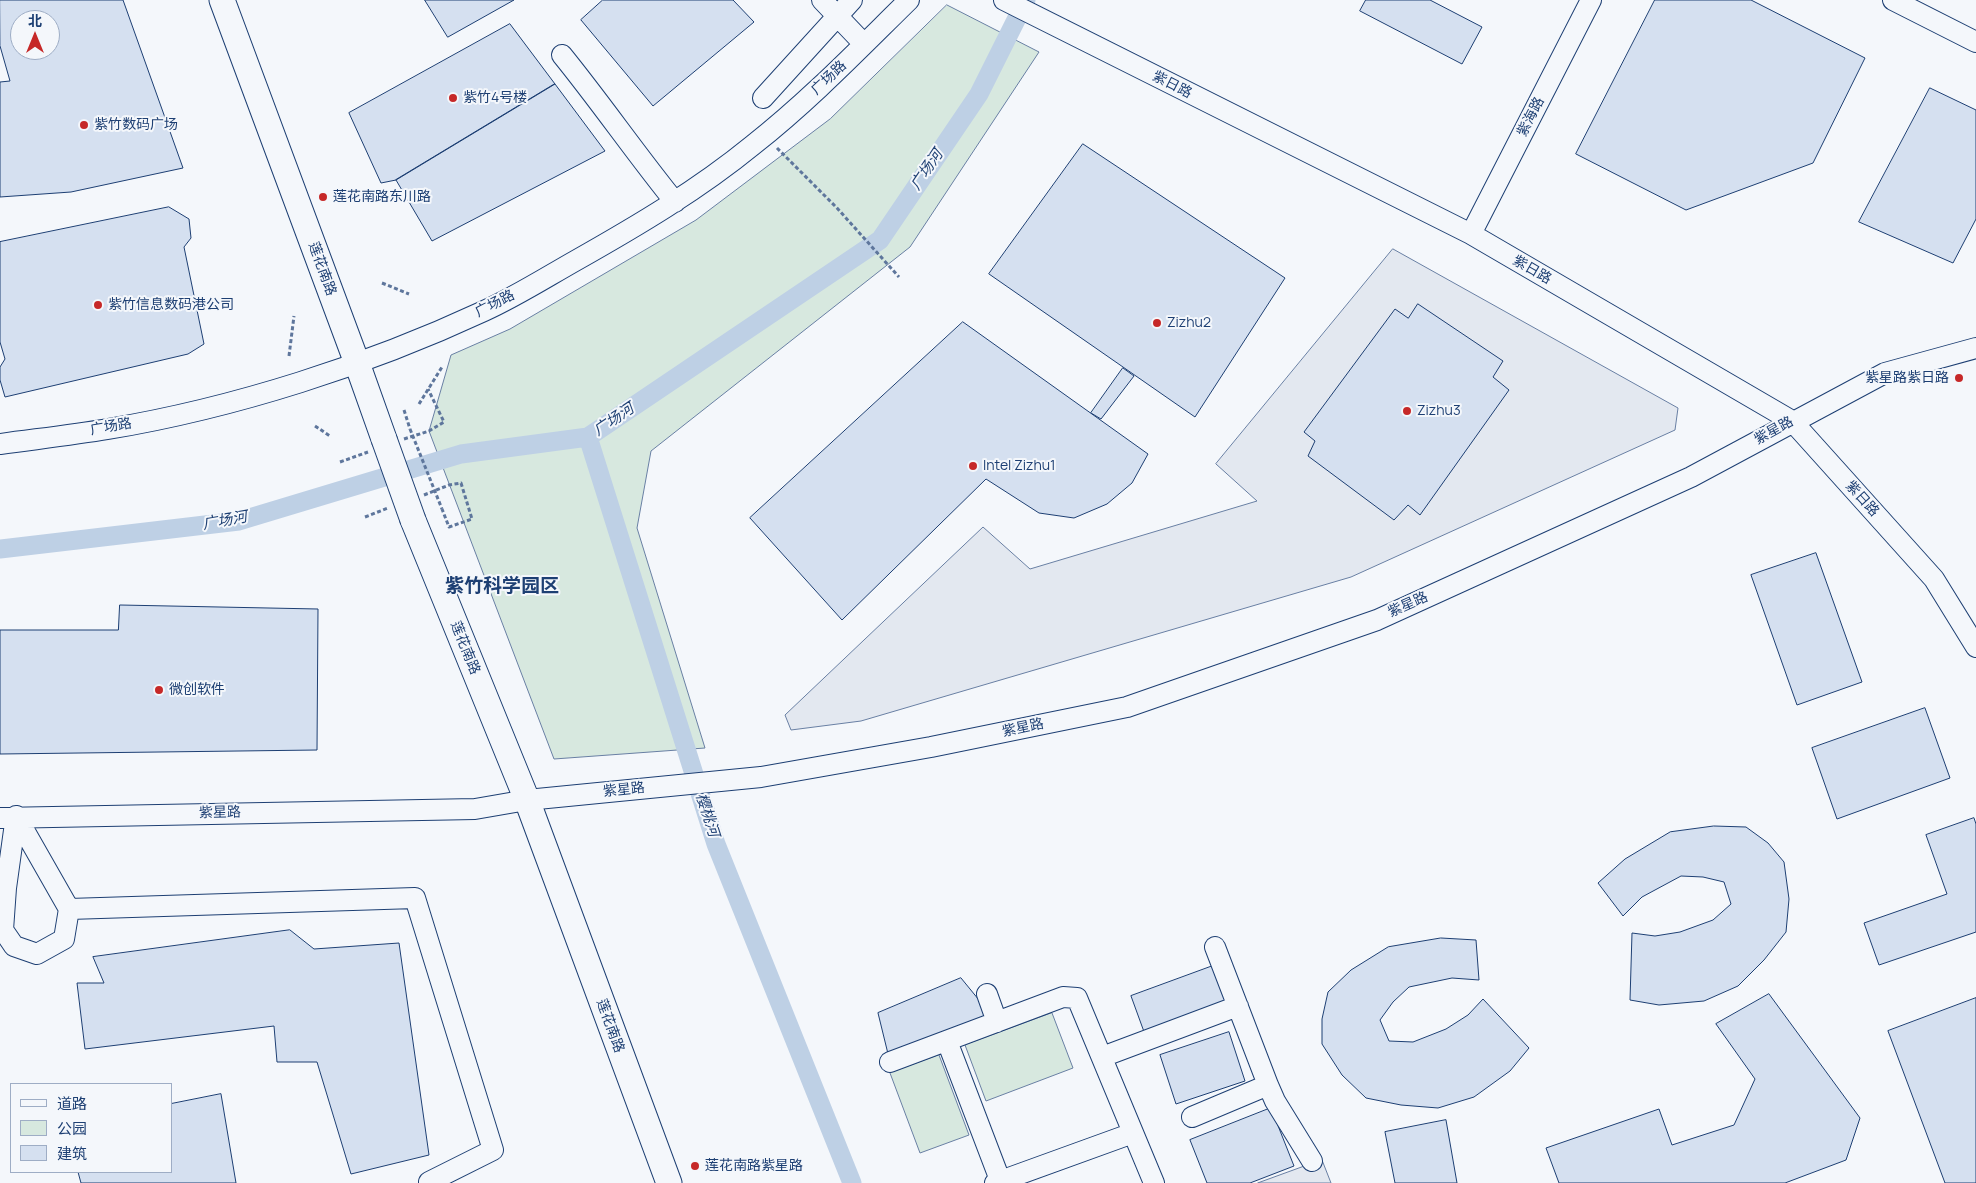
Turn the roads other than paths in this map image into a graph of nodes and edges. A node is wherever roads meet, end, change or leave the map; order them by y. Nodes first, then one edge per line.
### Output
1 (222, 0) edge
2 (822, 0) edge
3 (852, 0) edge
4 (909, 0) edge
5 (1004, 0) edge
6 (1591, 0) edge
7 (1893, 0) edge
8 (838, 16) junction
9 (1976, 42) edge
10 (864, 44) junction
11 (562, 55) dead end
12 (763, 98) dead end
13 (675, 202) junction
14 (1471, 234) junction
15 (1976, 348) edge
16 (357, 363) junction
17 (1792, 421) junction
18 (0, 444) edge
19 (1976, 648) edge
20 (527, 800) junction
21 (8, 817) edge
22 (69, 909) junction
23 (1215, 946) dead end
24 (987, 994) dead end
25 (1238, 1006) junction
26 (997, 1022) junction
27 (947, 1040) junction
28 (1102, 1057) junction
29 (890, 1062) dead end
30 (1268, 1085) junction
31 (1192, 1117) dead end
32 (1133, 1133) junction
33 (1312, 1161) dead end
34 (429, 1182) dead end
35 (998, 1182) edge
36 (669, 1183) edge
37 (1154, 1183) edge

1 - 16 main road, 莲花南路
2 - 8 street
3 - 8 street
4 - 10 street, 广场路
5 - 14 street, 紫日路
6 - 14 street, 紫海路
7 - 9 street
8 - 10 street
8 - 12 street
10 - 13 street, 广场路
11 - 13 street
13 - 16 street, 广场路
14 - 17 street, 紫日路
15 - 17 street, 紫星路
16 - 18 street, 广场路
16 - 20 main road, 莲花南路, bridge
17 - 19 street, 紫日路
17 - 20 street, 紫星路
20 - 21 street, 紫星路
20 - 36 main road, 莲花南路
21 - 22 street
21 - 22 street
22 - 34 street
23 - 25 street
24 - 26 street
25 - 28 street
25 - 30 street
26 - 27 street
26 - 28 street
27 - 29 street
27 - 35 street
28 - 32 street
30 - 31 street
30 - 33 street
32 - 35 street
32 - 37 street

